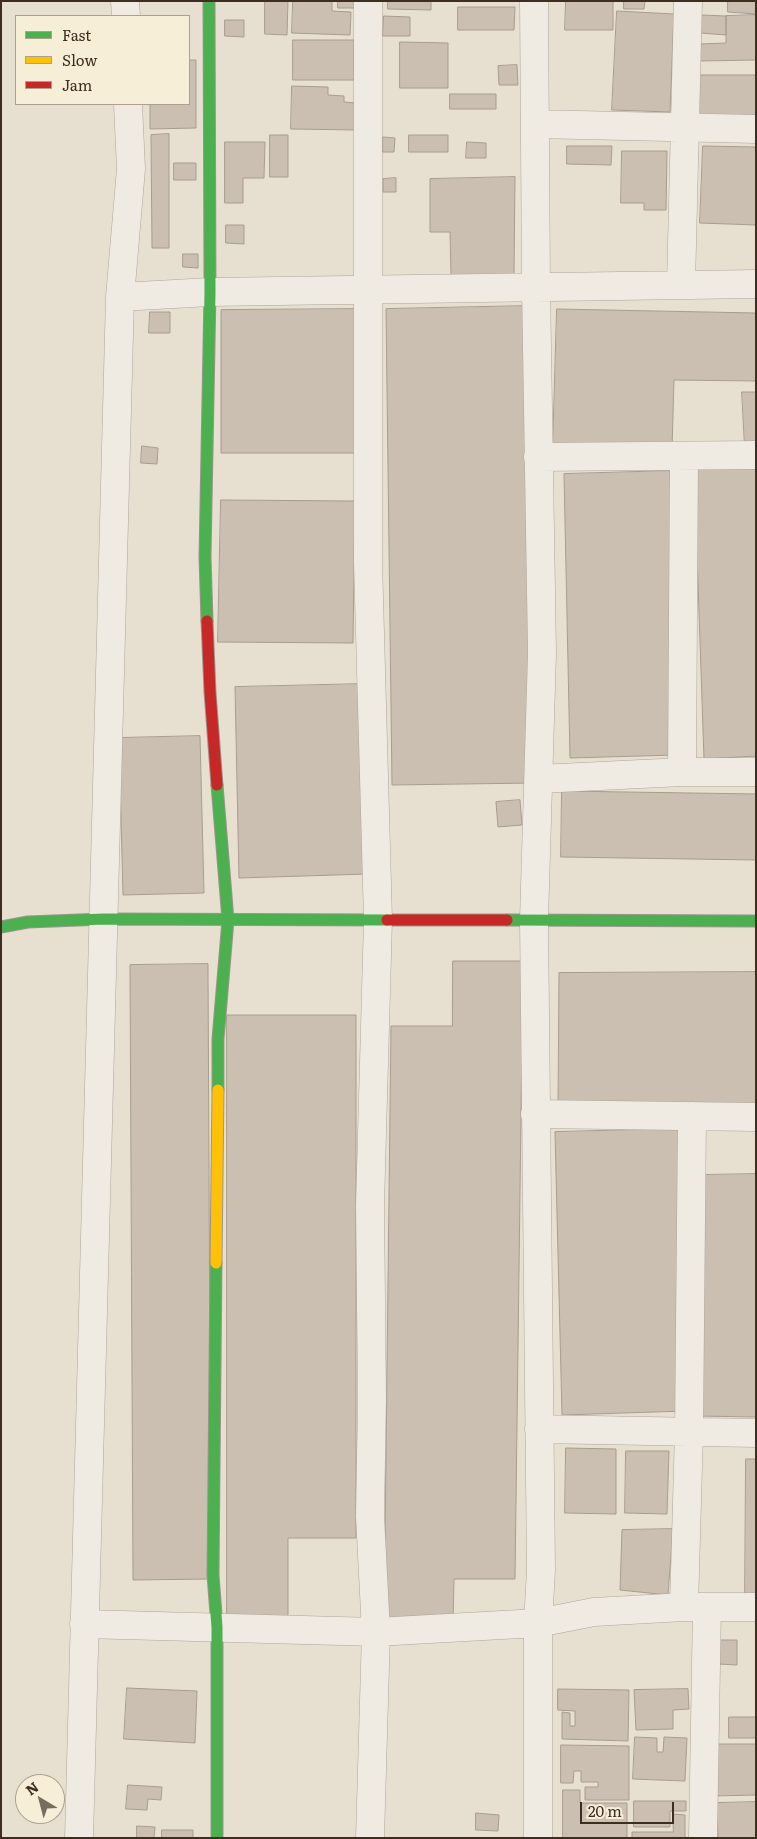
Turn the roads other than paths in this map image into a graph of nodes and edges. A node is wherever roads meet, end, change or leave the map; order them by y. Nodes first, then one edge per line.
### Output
1 (125, 1) edge
2 (209, 1) edge
3 (368, 1) edge
4 (534, 1) edge
5 (688, 1) edge
6 (126, 15) edge
7 (128, 105) edge
8 (535, 124) junction
9 (686, 128) junction
10 (756, 129) edge
11 (756, 284) edge
12 (681, 285) junction
13 (536, 287) junction
14 (367, 290) junction
15 (210, 292) junction
16 (120, 297) junction
17 (756, 455) edge
18 (684, 456) junction
19 (538, 457) junction
20 (682, 772) junction
21 (756, 772) edge
22 (539, 779) junction
23 (104, 919) junction
24 (228, 920) junction
25 (378, 920) junction
26 (534, 920) junction
27 (756, 921) edge
28 (1, 926) edge
29 (535, 1114) junction
30 (692, 1116) junction
31 (756, 1117) edge
32 (539, 1429) junction
33 (689, 1431) junction
34 (756, 1432) edge
35 (696, 1607) junction
36 (756, 1607) edge
37 (538, 1623) junction
38 (84, 1624) junction
39 (217, 1628) junction
40 (376, 1632) junction
41 (79, 1838) edge
42 (218, 1838) edge
43 (370, 1838) edge
44 (538, 1838) edge
45 (703, 1838) edge

1 - 6 street
2 - 15 street
3 - 14 street
4 - 8 street
5 - 9 street
7 - 16 street
8 - 9 street
8 - 13 street
9 - 10 street
9 - 12 street
11 - 12 street
12 - 13 street
13 - 14 street
13 - 19 street
14 - 15 street
14 - 25 street
15 - 16 street
15 - 24 street
16 - 23 street
17 - 18 street
18 - 19 street
18 - 20 street
19 - 22 street
20 - 21 street
20 - 22 street
22 - 26 street
23 - 24 street
23 - 28 street
23 - 38 street
24 - 25 street
24 - 39 street
25 - 26 street
25 - 40 street
26 - 27 street
26 - 29 street
29 - 30 street
29 - 32 street
30 - 31 street
30 - 33 street
32 - 33 street
32 - 37 street
33 - 34 street
33 - 35 street
35 - 36 street
35 - 37 street
35 - 45 street
37 - 40 street
37 - 44 street
38 - 39 street
38 - 41 street
39 - 40 street
39 - 42 street
40 - 43 street

